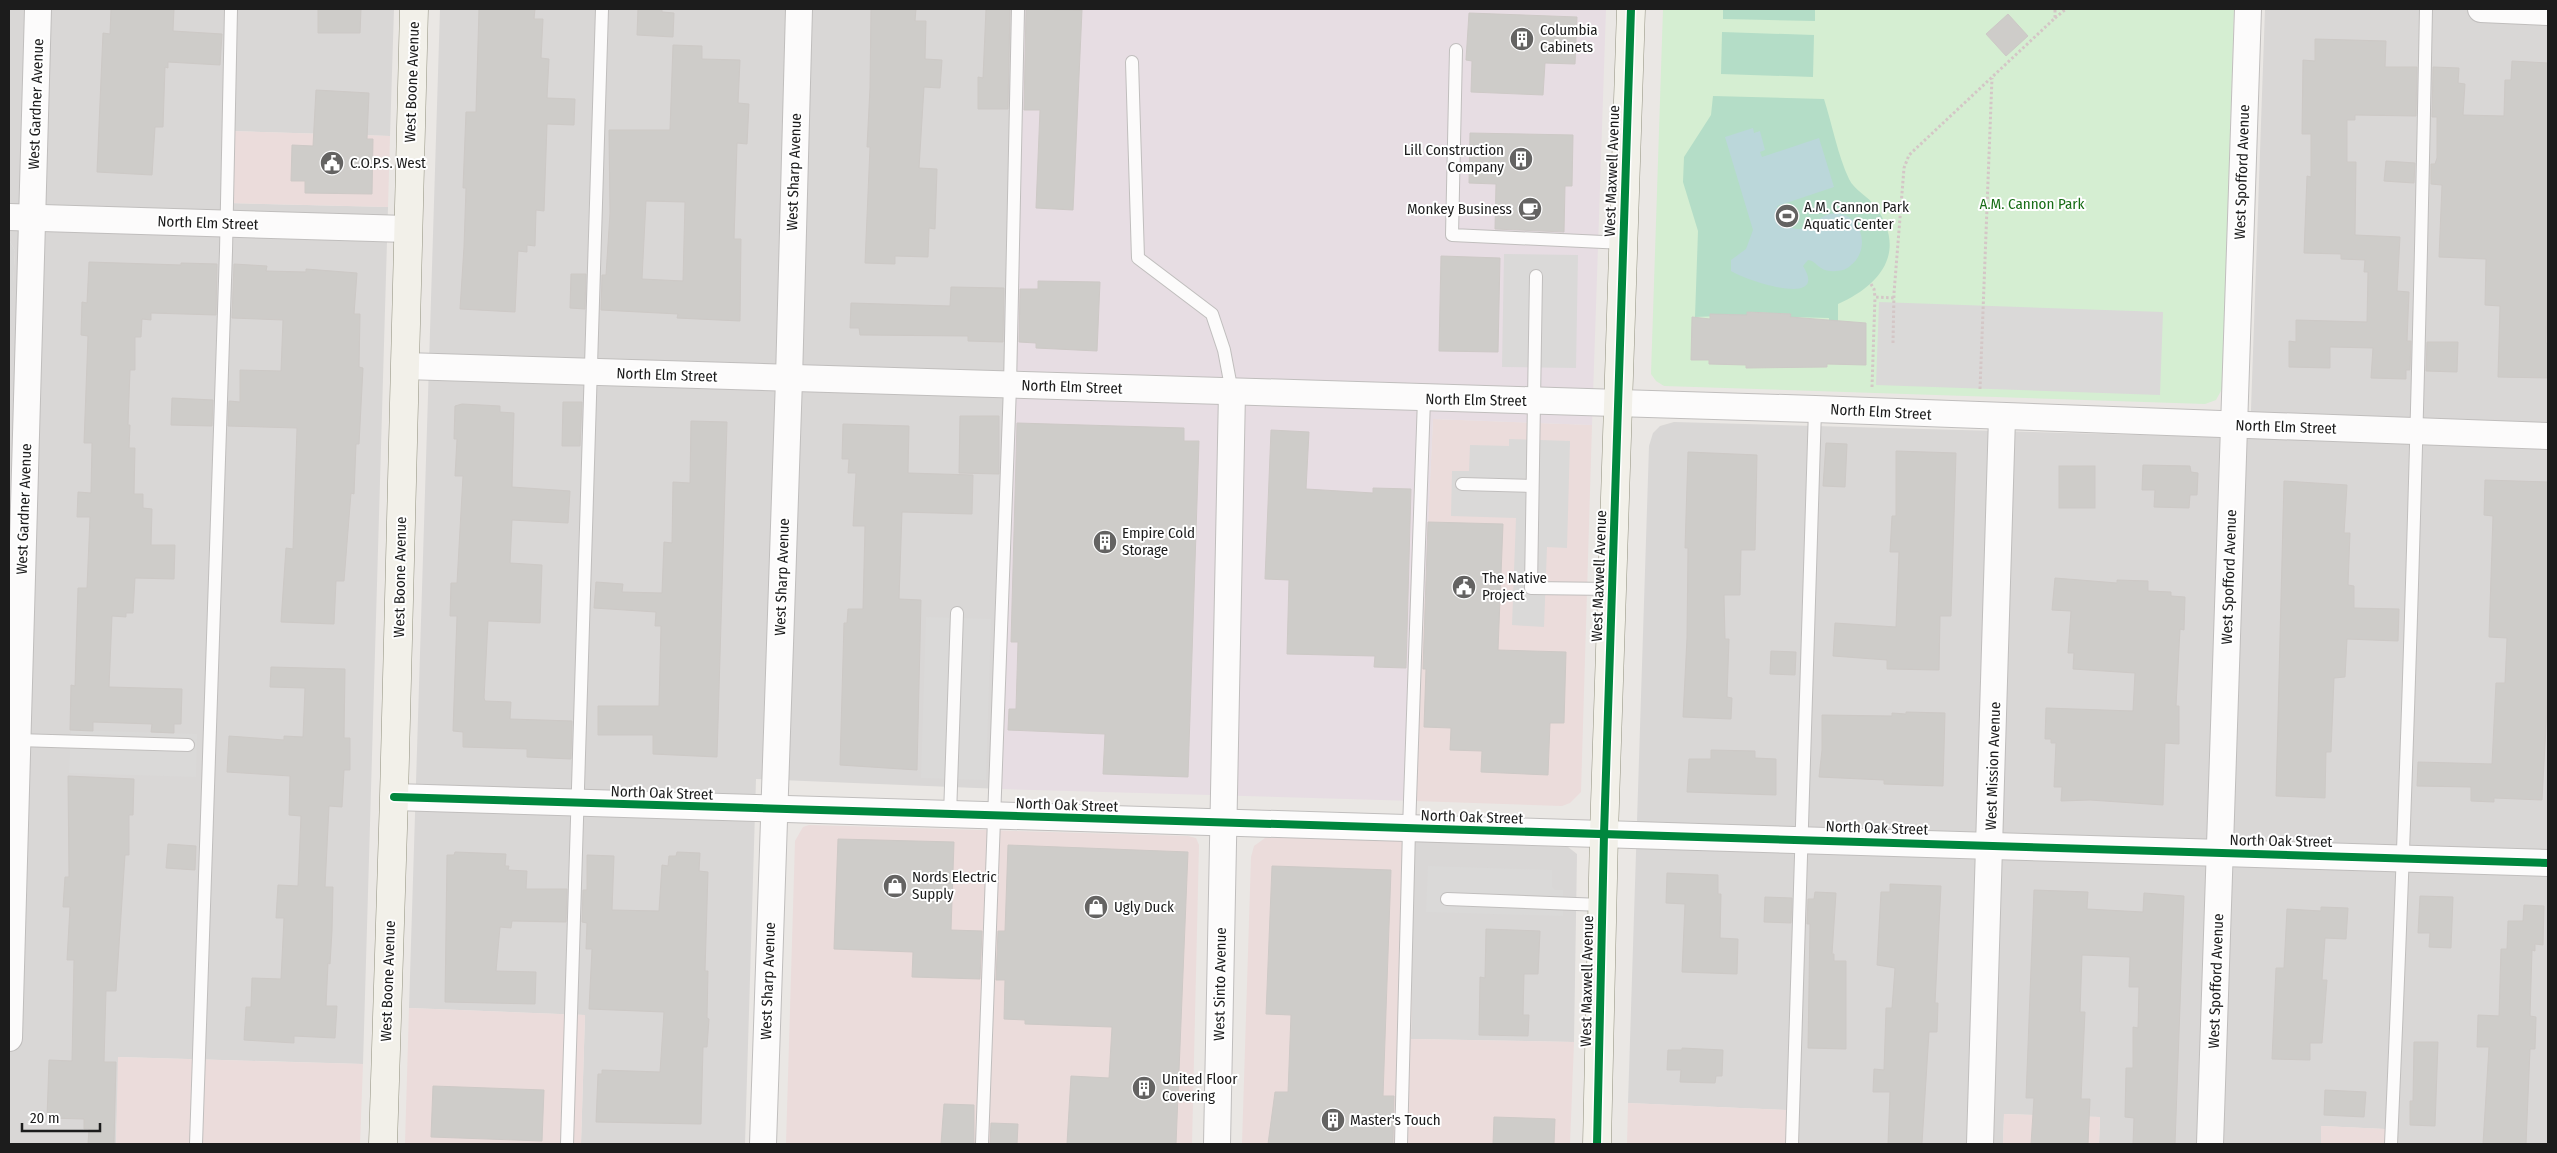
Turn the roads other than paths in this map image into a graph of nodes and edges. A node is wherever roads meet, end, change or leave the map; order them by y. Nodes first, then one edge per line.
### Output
1 (38, 9) edge
2 (231, 9) edge
3 (414, 9) edge
4 (602, 9) edge
5 (799, 9) edge
6 (1018, 9) edge
7 (1631, 9) edge
8 (2248, 9) edge
9 (2426, 9) edge
10 (2481, 9) edge
11 (2548, 12) edge
12 (1456, 50) dead end
13 (1132, 62) dead end
14 (21, 217) edge
15 (226, 224) junction
16 (407, 229) junction
17 (1624, 243) junction
18 (1536, 276) dead end
19 (404, 366) junction
20 (590, 372) junction
21 (789, 379) junction
22 (1010, 386) junction
23 (1232, 392) junction
24 (1424, 399) junction
25 (1533, 401) junction
26 (1618, 403) junction
27 (1815, 409) junction
28 (2002, 417) junction
29 (2233, 424) junction
30 (2418, 432) junction
31 (2548, 436) edge
32 (1462, 484) dead end
33 (1532, 486) junction
34 (1612, 589) junction
35 (957, 613) dead end
36 (17, 740) junction
37 (188, 745) dead end
38 (394, 797) junction
39 (576, 803) junction
40 (774, 810) junction
41 (950, 816) junction
42 (995, 817) junction
43 (1224, 823) junction
44 (1409, 829) junction
45 (1604, 834) junction
46 (1802, 839) junction
47 (1991, 845) junction
48 (2221, 853) junction
49 (2404, 858) junction
50 (2548, 862) edge
51 (1447, 899) dead end
52 (1602, 905) junction
53 (9, 1038) edge
54 (196, 1144) edge
55 (383, 1144) edge
56 (567, 1144) edge
57 (763, 1144) edge
58 (982, 1144) edge
59 (1217, 1144) edge
60 (1401, 1144) edge
61 (1597, 1144) edge
62 (1792, 1144) edge
63 (1980, 1144) edge
64 (2210, 1144) edge
65 (2391, 1144) edge

1 - 14 street, West Gardner Avenue
2 - 15 lane
3 - 16 street, West Boone Avenue
4 - 20 lane
5 - 21 street, West Sharp Avenue
6 - 22 lane
7 - 17 street, West Maxwell Avenue
8 - 29 street, West Spofford Avenue
9 - 30 lane
10 - 11 street
12 - 17 lane
13 - 23 lane
14 - 15 street, North Elm Street
14 - 36 street, West Gardner Avenue
15 - 16 street, North Elm Street
15 - 54 lane
16 - 19 street, West Boone Avenue
17 - 26 street, West Maxwell Avenue
18 - 25 lane
19 - 20 street, North Elm Street
19 - 38 street, West Boone Avenue
20 - 21 street, North Elm Street
20 - 39 lane
21 - 22 street, North Elm Street
21 - 40 street, West Sharp Avenue
22 - 23 street, North Elm Street
22 - 42 lane
23 - 24 street, North Elm Street
23 - 43 street, West Sinto Avenue
24 - 25 street, North Elm Street
24 - 44 lane
25 - 26 street, North Elm Street
25 - 33 lane
26 - 27 street, North Elm Street
26 - 34 street, West Maxwell Avenue
27 - 28 street, North Elm Street
27 - 46 lane
28 - 29 street, North Elm Street
28 - 47 street, West Mission Avenue
29 - 30 street, North Elm Street
29 - 48 street, West Spofford Avenue
30 - 31 street, North Elm Street
30 - 49 lane
32 - 33 lane
33 - 34 lane
34 - 45 street, West Maxwell Avenue
35 - 41 lane
36 - 37 lane
36 - 53 street, West Gardner Avenue
38 - 39 street, North Oak Street
38 - 55 street, West Boone Avenue
39 - 40 street, North Oak Street
39 - 56 lane
40 - 41 street, North Oak Street
40 - 57 street, West Sharp Avenue
41 - 42 street, North Oak Street
42 - 43 street, North Oak Street
42 - 58 lane
43 - 44 street, North Oak Street
43 - 59 street, West Sinto Avenue
44 - 45 street, North Oak Street
44 - 60 lane
45 - 46 street, North Oak Street
45 - 52 street, West Maxwell Avenue
46 - 47 street, North Oak Street
46 - 62 lane
47 - 48 street, North Oak Street
47 - 63 street, West Mission Avenue
48 - 49 street, North Oak Street
48 - 64 street, West Spofford Avenue
49 - 50 street, North Oak Street
49 - 65 lane
51 - 52 lane
52 - 61 street, West Maxwell Avenue

